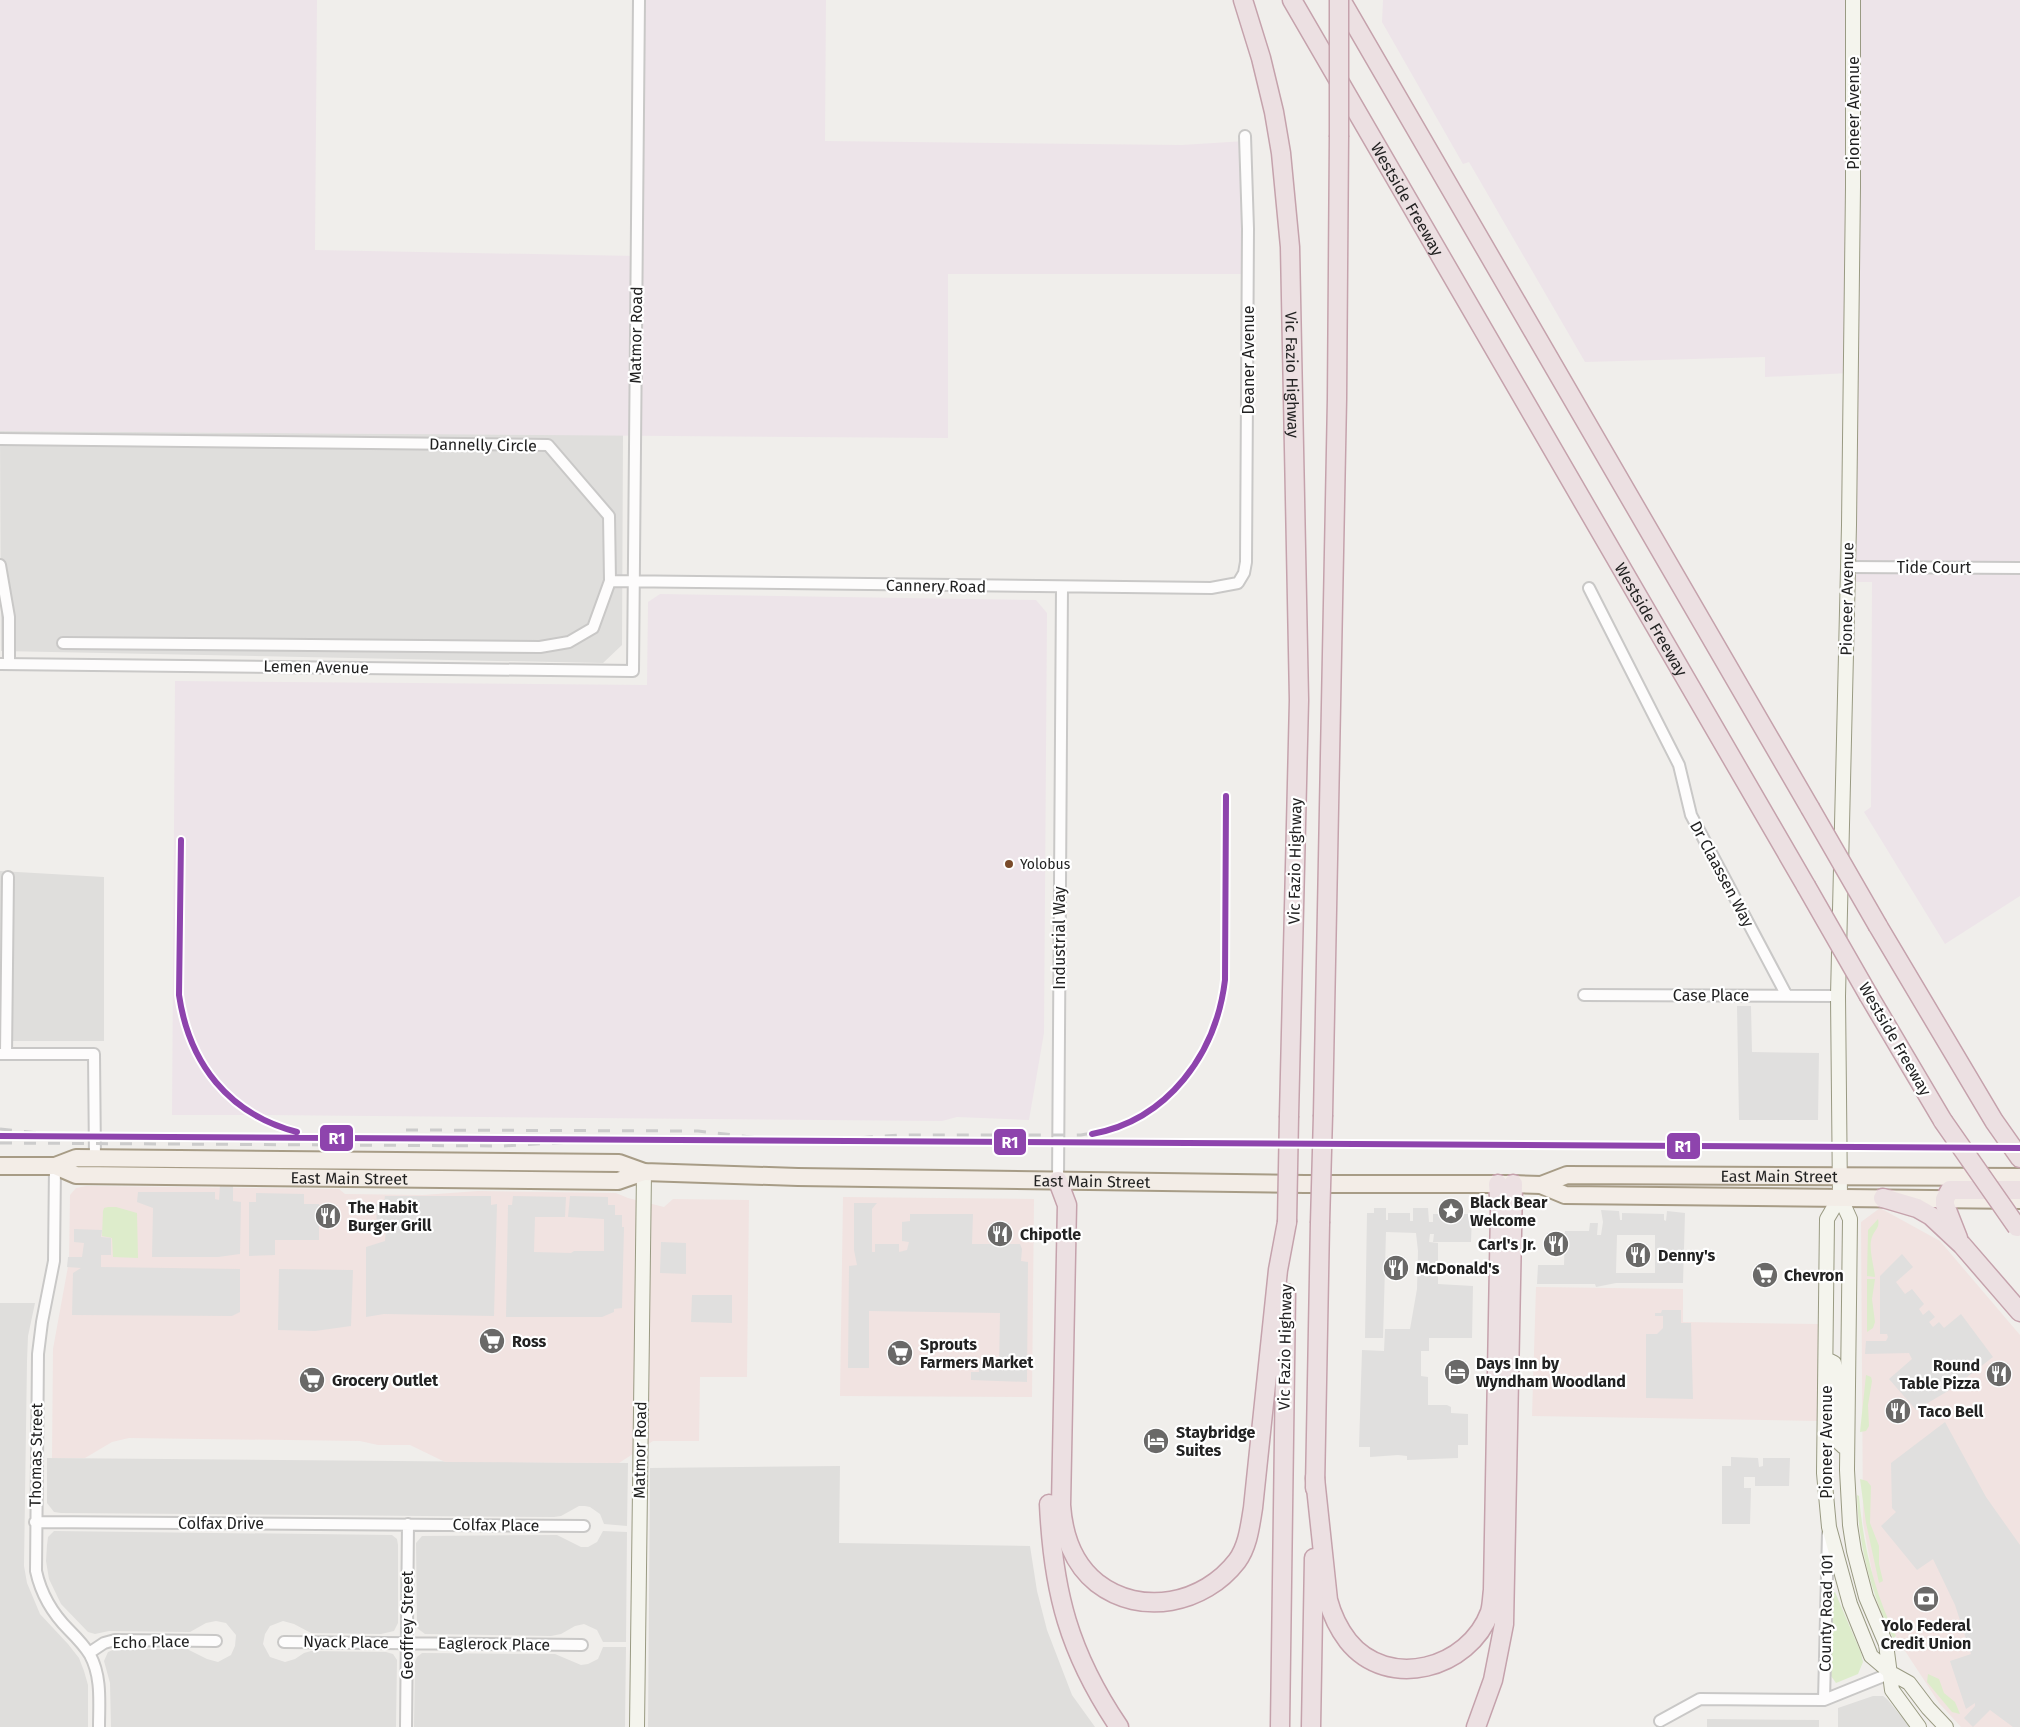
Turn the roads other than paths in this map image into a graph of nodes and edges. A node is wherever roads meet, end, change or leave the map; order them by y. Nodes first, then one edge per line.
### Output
1 (639, 0) edge
2 (1243, 0) edge
3 (1292, 0) edge
4 (1340, 0) edge
5 (1853, 0) edge
6 (1245, 136) dead end
7 (0, 439) edge
8 (0, 565) edge
9 (1847, 567) junction
10 (2020, 568) edge
11 (610, 581) junction
12 (633, 582) junction
13 (1239, 583) joint
14 (1062, 587) junction
15 (1589, 588) dead end
16 (63, 643) dead end
17 (98, 643) junction
18 (367, 646) junction
19 (4, 664) edge
20 (97, 664) junction
21 (367, 668) junction
22 (633, 671) joint
23 (8, 878) dead end
24 (1584, 995) dead end
25 (1787, 996) junction
26 (1838, 996) junction
27 (3, 1054) edge
28 (2020, 1158) edge
29 (95, 1159) junction
30 (0, 1166) edge
31 (55, 1166) junction
32 (644, 1172) junction
33 (1671, 1175) junction
34 (1840, 1176) junction
35 (2020, 1177) edge
36 (1058, 1181) junction
37 (1505, 1184) junction
38 (1542, 1185) junction
39 (2020, 1190) edge
40 (1611, 1195) junction
41 (1840, 1197) junction
42 (1883, 1198) junction
43 (1945, 1199) junction
44 (2020, 1200) edge
45 (1287, 1222) junction
46 (2018, 1229) edge
47 (1962, 1245) junction
48 (2020, 1312) edge
49 (1826, 1359) junction
50 (1825, 1396) junction
51 (1848, 1415) junction
52 (1847, 1449) junction
53 (1315, 1478) junction
54 (35, 1522) junction
55 (408, 1524) junction
56 (584, 1526) dead end
57 (1828, 1527) junction
58 (216, 1641) dead end
59 (284, 1642) dead end
60 (407, 1643) junction
61 (582, 1645) dead end
62 (89, 1653) junction
63 (1891, 1673) junction
64 (1824, 1700) junction
65 (1660, 1721) dead end
66 (99, 1727) edge
67 (406, 1727) edge
68 (637, 1727) edge
69 (1119, 1727) edge
70 (1280, 1727) edge
71 (1311, 1727) edge
72 (1476, 1727) edge
73 (1919, 1727) edge
74 (1946, 1727) edge

1 - 12 street, Matmor Road
2 - 45 highway, Vic Fazio Highway, bridge
3 - 46 highway, Westside Freeway, bridge
4 - 28 highway, bridge
4 - 53 highway, Vic Fazio Highway, bridge
5 - 9 street, Pioneer Avenue
6 - 13 street, Deaner Avenue
7 - 11 street, Dannelly Circle
8 - 19 street
9 - 10 street, Tide Court
9 - 26 street, Pioneer Avenue
11 - 12 street, Cannery Road
11 - 18 street, Dannelly Circle
12 - 14 street, Cannery Road
12 - 22 street, Matmor Road
13 - 14 street, Cannery Road
14 - 36 street, Industrial Way
15 - 25 street, Dr Claassen Way
16 - 17 street, Dannelly Circle
17 - 18 street, Dannelly Circle
17 - 20 street
18 - 21 street
19 - 20 street, Lemen Avenue
20 - 21 street, Lemen Avenue
21 - 22 street, Lemen Avenue
23 - 27 street
24 - 25 street, Case Place
25 - 26 street, Case Place
26 - 34 street, Pioneer Avenue
27 - 29 street
29 - 31 main road, East Main Street
29 - 32 main road, East Main Street
30 - 31 main road, East Main Street
31 - 32 main road, East Main Street
31 - 54 street, Thomas Street
32 - 36 main road, East Main Street
32 - 68 street, Matmor Road
33 - 34 main road, East Main Street
33 - 38 main road, East Main Street
33 - 40 main road
34 - 35 main road, East Main Street
34 - 41 street, Pioneer Avenue
36 - 37 main road, East Main Street
36 - 45 highway
36 - 69 highway
37 - 38 main road, East Main Street
37 - 53 highway
37 - 72 highway
38 - 40 main road, East Main Street
39 - 43 highway
40 - 41 main road, East Main Street
41 - 42 main road, East Main Street
41 - 49 street, Pioneer Avenue
41 - 51 street, Pioneer Avenue
42 - 43 main road, East Main Street
42 - 47 highway
43 - 44 main road, East Main Street
43 - 47 highway
45 - 70 highway, Vic Fazio Highway
47 - 48 highway
49 - 50 street, Pioneer Avenue
49 - 51 street
50 - 52 street
50 - 57 street, Pioneer Avenue
51 - 52 street, Pioneer Avenue
52 - 63 street, Pioneer Avenue
53 - 71 highway, Vic Fazio Highway
54 - 55 street, Colfax Drive
54 - 62 street, Thomas Street
55 - 56 street, Colfax Place
55 - 60 street, Geoffrey Street
57 - 63 street, Pioneer Avenue
57 - 64 street, County Road 101
58 - 62 street, Echo Place
59 - 60 street, Nyack Place
60 - 61 street, Eaglerock Place
60 - 67 street, Geoffrey Street
62 - 66 street, Thomas Street
63 - 64 street
63 - 73 street, Pioneer Avenue
63 - 74 street, Pioneer Avenue
64 - 65 street

